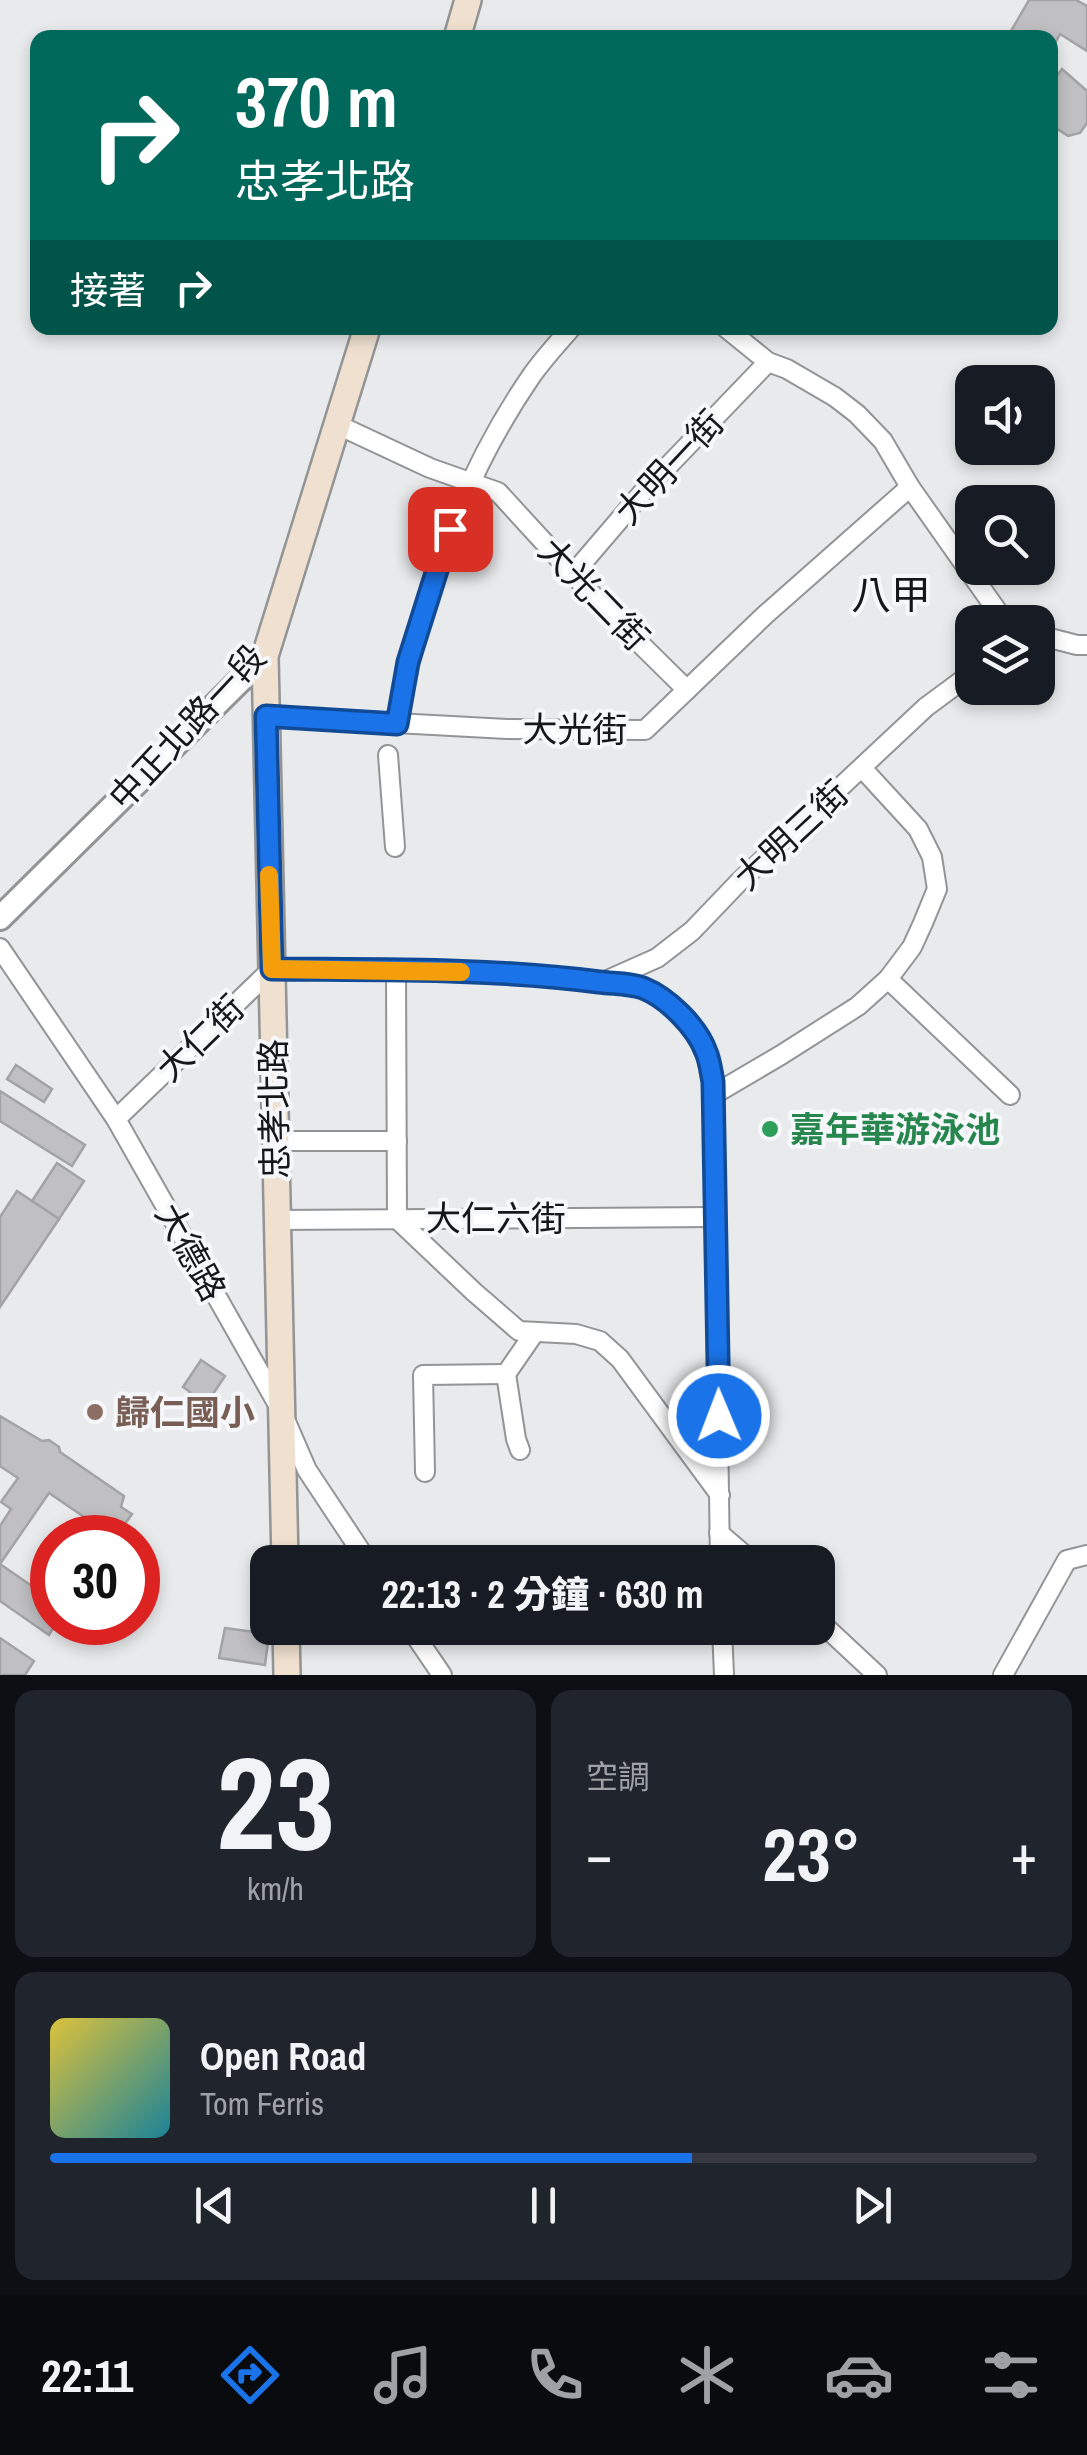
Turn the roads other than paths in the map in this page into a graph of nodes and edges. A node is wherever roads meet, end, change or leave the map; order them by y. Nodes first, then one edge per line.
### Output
1 (468, 0) edge
2 (459, 30) edge
3 (366, 335) edge
4 (566, 335) edge
5 (735, 335) edge
6 (768, 362) junction
7 (338, 425) junction
8 (470, 482) junction
9 (910, 487) junction
10 (573, 574) junction
11 (993, 605) edge
12 (1055, 639) edge
13 (1087, 645) edge
14 (265, 656) junction
15 (955, 686) edge
16 (688, 690) junction
17 (266, 716) junction
18 (397, 724) junction
19 (388, 755) dead end
20 (862, 768) junction
21 (395, 847) dead end
22 (0, 918) edge
23 (0, 948) edge
24 (272, 969) junction
25 (396, 971) junction
26 (888, 979) junction
27 (601, 983) junction
28 (713, 1095) junction
29 (1010, 1096) dead end
30 (116, 1119) junction
31 (275, 1140) junction
32 (397, 1141) junction
33 (716, 1217) junction
34 (398, 1219) junction
35 (276, 1220) junction
36 (535, 1332) junction
37 (506, 1374) junction
38 (281, 1410) junction
39 (520, 1450) dead end
40 (425, 1472) dead end
41 (720, 1496) junction
42 (720, 1533) junction
43 (284, 1545) edge
44 (357, 1545) edge
45 (720, 1545) edge
46 (734, 1545) edge
47 (1087, 1555) edge
48 (835, 1636) edge
49 (286, 1645) edge
50 (422, 1645) edge
51 (723, 1645) edge
52 (287, 1675) edge
53 (442, 1675) edge
54 (724, 1675) edge
55 (877, 1675) edge
56 (1002, 1675) edge

1 - 2 main road
3 - 7 main road, 中正北路一段
4 - 8 street
5 - 6 street
6 - 9 street
6 - 10 street, 大明一街
7 - 8 street, 大光二街
7 - 14 main road, 中正北路一段
8 - 10 street, 大光二街
8 - 18 street
9 - 11 street
9 - 16 street, 大光街
10 - 16 street, 大光二街
12 - 13 street
14 - 17 main road, 忠孝北路
14 - 22 street, 中正北路一段
15 - 20 street, 大明三街
16 - 18 street, 大光街
17 - 18 street, 大光街
17 - 24 main road, 忠孝北路
19 - 21 street
20 - 26 street
20 - 27 street, 大明三街
23 - 30 street, 大德路
24 - 25 street, 大仁街
24 - 30 street, 大仁街
24 - 31 main road, 忠孝北路
25 - 27 street, 大仁街
25 - 32 street
26 - 28 street
26 - 29 street
27 - 28 street, 大仁街
28 - 33 street, 大仁街
30 - 38 street, 大德路
31 - 32 street
31 - 35 main road, 忠孝北路
32 - 34 street
33 - 34 street, 大仁六街
33 - 41 street, 大仁街
34 - 35 street, 大仁六街
34 - 36 street
35 - 38 main road, 忠孝北路
36 - 37 street
36 - 41 street
37 - 39 street
37 - 40 street
38 - 43 main road, 忠孝北路
38 - 44 street, 大德路
41 - 42 street, 大仁街
42 - 45 street, 大仁街
42 - 46 street
47 - 56 street
48 - 55 street
49 - 52 main road
50 - 53 street
51 - 54 street

